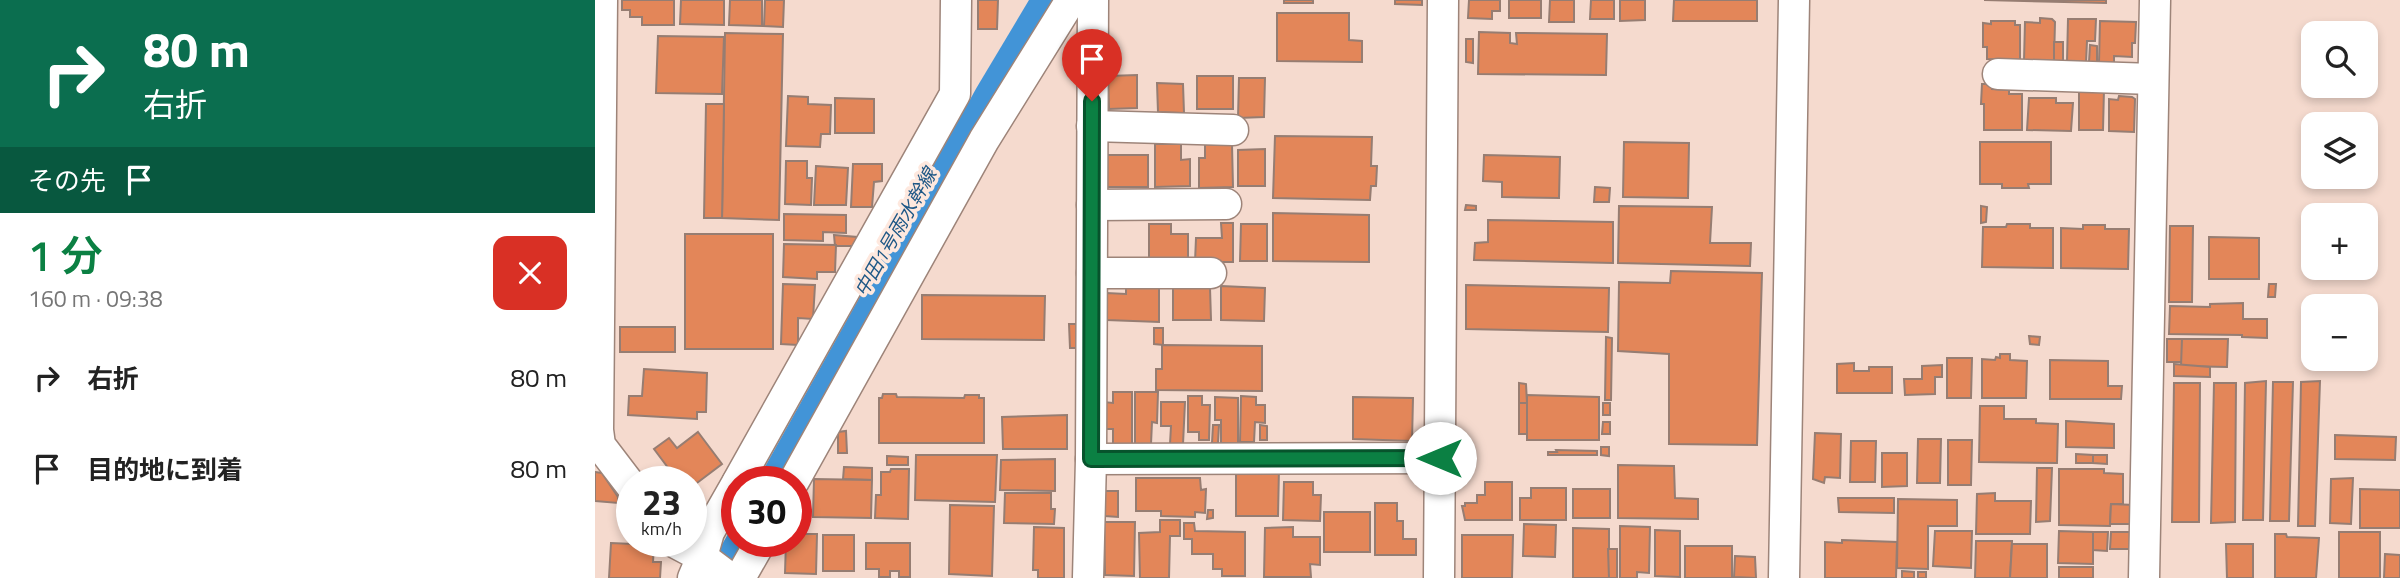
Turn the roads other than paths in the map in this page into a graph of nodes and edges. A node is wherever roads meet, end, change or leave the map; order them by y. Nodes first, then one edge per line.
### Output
1 (602, 0) edge
2 (956, 0) edge
3 (1071, 0) edge
4 (1093, 0) edge
5 (1443, 0) edge
6 (1794, 0) edge
7 (2155, 0) edge
8 (1998, 74) dead end
9 (2153, 79) junction
10 (1092, 126) junction
11 (1233, 131) dead end
12 (1226, 204) dead end
13 (1092, 205) junction
14 (1092, 273) junction
15 (1211, 273) dead end
16 (596, 430) edge
17 (1440, 458) junction
18 (1091, 459) junction
19 (616, 466) edge
20 (746, 466) edge
21 (802, 466) edge
22 (721, 511) edge
23 (752, 557) edge
24 (698, 568) edge
25 (730, 578) edge
26 (740, 578) edge
27 (1088, 578) edge
28 (1439, 578) edge
29 (1784, 578) edge
30 (2144, 578) edge

1 - 16 street
2 - 20 street
3 - 21 street
4 - 10 street
5 - 17 street
6 - 29 street
7 - 9 street
8 - 9 street
9 - 30 street
10 - 11 street
10 - 13 street
12 - 13 street
13 - 14 street
14 - 15 street
14 - 18 street
16 - 19 street
17 - 18 street
17 - 28 street
18 - 27 street
22 - 24 street
23 - 26 street
24 - 25 street

